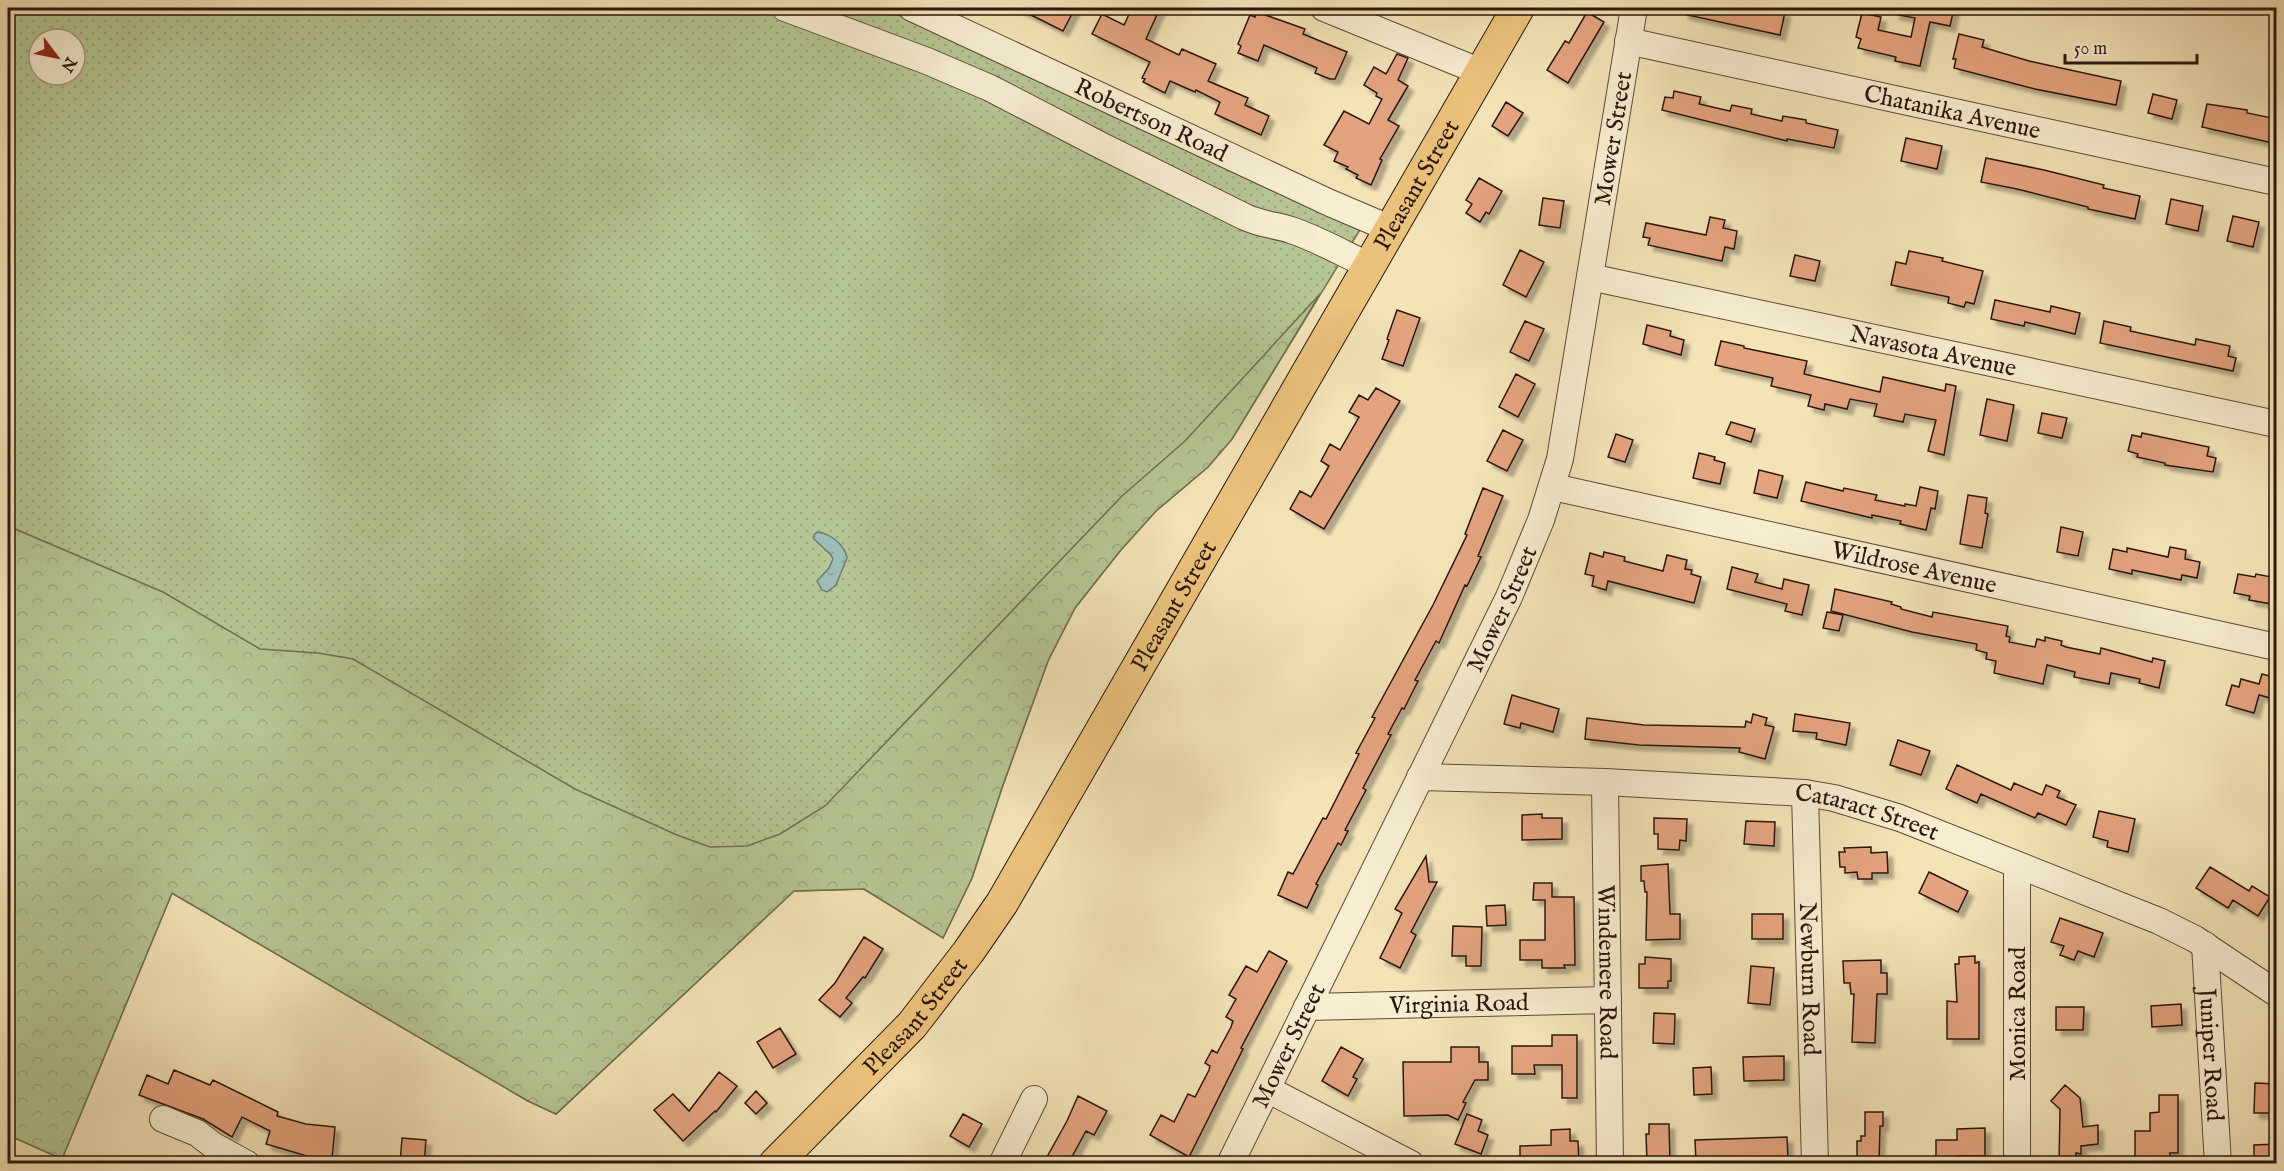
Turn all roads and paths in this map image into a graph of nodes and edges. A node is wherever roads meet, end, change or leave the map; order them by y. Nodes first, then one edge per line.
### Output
1 (785, 8) edge
2 (912, 8) edge
3 (1324, 8) edge
4 (1518, 8) edge
5 (1634, 8) edge
6 (1628, 41) junction
7 (1481, 72) junction
8 (2277, 182) edge
9 (1391, 229) junction
10 (1370, 266) junction
11 (1590, 277) junction
12 (2277, 424) edge
13 (1553, 487) junction
14 (2277, 647) edge
15 (1420, 777) junction
16 (1605, 782) junction
17 (1805, 793) junction
18 (2017, 865) junction
19 (2205, 945) junction
20 (2277, 993) edge
21 (1608, 1000) junction
22 (1307, 1007) junction
23 (1267, 1089) junction
24 (1034, 1100) dead end
25 (163, 1119) dead end
26 (247, 1164) edge
27 (775, 1164) edge
28 (1002, 1164) edge
29 (1230, 1164) edge
30 (1411, 1164) edge
31 (1610, 1164) edge
32 (1815, 1164) edge
33 (2017, 1164) edge
34 (2218, 1164) edge

1 - 10 street
2 - 9 street, Robertson Road
3 - 7 street
4 - 7 main road, Pleasant Street
5 - 6 street, Mower Street
6 - 8 street, Chatanika Avenue
6 - 11 street, Mower Street
7 - 9 main road, Pleasant Street
9 - 10 main road, Pleasant Street
10 - 27 main road, Pleasant Street
11 - 12 street, Navasota Avenue
11 - 13 street, Mower Street
13 - 14 street, Wildrose Avenue
13 - 15 street, Mower Street
15 - 16 street, Cataract Street
15 - 22 street, Mower Street
16 - 17 street, Cataract Street
16 - 21 street, Windemere Road
17 - 18 street, Cataract Street
17 - 32 street, Newburn Road
18 - 19 street, Cataract Street
18 - 33 street, Monica Road
19 - 20 street, Cataract Street
19 - 34 street, Juniper Road
21 - 22 street, Virginia Road
21 - 31 street, Windemere Road
22 - 23 street, Mower Street
23 - 29 street, Mower Street
23 - 30 street
24 - 28 street
25 - 26 street

